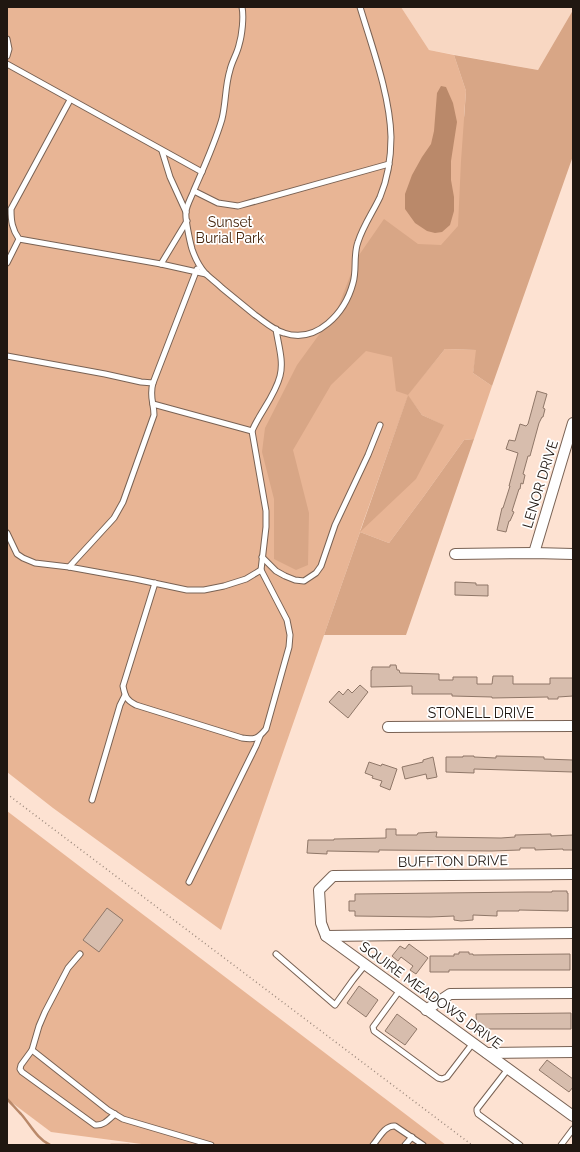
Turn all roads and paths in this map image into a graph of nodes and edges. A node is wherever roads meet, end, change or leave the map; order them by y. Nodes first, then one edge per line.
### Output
1 (242, 7) edge
2 (360, 7) edge
3 (7, 39) edge
4 (7, 56) edge
5 (7, 64) edge
6 (70, 100) junction
7 (162, 151) junction
8 (389, 164) junction
9 (202, 172) junction
10 (194, 191) junction
11 (186, 212) junction
12 (187, 221) junction
13 (19, 239) junction
14 (7, 263) edge
15 (161, 264) junction
16 (199, 264) junction
17 (197, 272) junction
18 (206, 274) junction
19 (276, 329) junction
20 (7, 356) edge
21 (153, 384) junction
22 (153, 404) junction
23 (573, 423) edge
24 (380, 425) dead end
25 (252, 431) junction
26 (7, 532) edge
27 (534, 553) junction
28 (456, 554) dead end
29 (573, 554) edge
30 (262, 557) junction
31 (69, 567) junction
32 (261, 570) junction
33 (155, 583) junction
34 (125, 695) junction
35 (573, 726) edge
36 (388, 727) dead end
37 (260, 736) junction
38 (7, 794) edge
39 (92, 800) dead end
40 (573, 874) edge
41 (189, 882) dead end
42 (573, 933) edge
43 (326, 936) junction
44 (80, 954) dead end
45 (276, 954) dead end
46 (365, 965) junction
47 (400, 990) junction
48 (573, 993) edge
49 (426, 1010) junction
50 (473, 1043) junction
51 (32, 1050) junction
52 (573, 1052) edge
53 (487, 1053) junction
54 (508, 1069) junction
55 (115, 1114) junction
56 (573, 1116) edge
57 (573, 1129) edge
58 (412, 1137) junction
59 (211, 1145) edge
60 (373, 1145) edge
61 (406, 1145) edge
62 (423, 1145) edge
63 (472, 1145) edge
64 (520, 1145) edge
65 (561, 1145) edge

1 - 9 lane
2 - 8 lane
3 - 4 lane
5 - 6 lane
6 - 7 lane
6 - 13 lane
7 - 9 lane
7 - 11 lane
8 - 10 lane
8 - 19 lane
9 - 10 lane
10 - 11 lane
11 - 12 lane
12 - 15 lane
12 - 16 lane
13 - 14 lane
13 - 15 lane
15 - 17 lane
16 - 17 lane
16 - 18 lane
17 - 18 lane
17 - 21 lane
18 - 19 lane
19 - 25 lane
20 - 21 lane
21 - 22 lane
22 - 25 lane
22 - 31 lane
23 - 27 street, LENOR DRIVE
24 - 30 lane
25 - 30 lane
26 - 31 lane
27 - 28 street
27 - 29 street
30 - 32 lane
31 - 33 lane
32 - 33 lane
32 - 37 lane
33 - 34 lane
34 - 37 lane
34 - 39 lane
35 - 36 street, STONELL DRIVE
37 - 41 lane
38 - 63 path
40 - 43 street, BUFFTON DRIVE
42 - 43 street
43 - 46 street, SQUIRE MEADOWS DRIVE
44 - 51 lane
45 - 46 lane
46 - 47 street, SQUIRE MEADOWS DRIVE
47 - 49 street, SQUIRE MEADOWS DRIVE
47 - 50 lane
48 - 49 street
49 - 50 street, SQUIRE MEADOWS DRIVE
50 - 53 street, SQUIRE MEADOWS DRIVE
51 - 55 lane
51 - 55 lane
52 - 53 street
53 - 54 street, SQUIRE MEADOWS DRIVE
54 - 56 street, SQUIRE MEADOWS DRIVE
54 - 64 lane
55 - 59 lane
57 - 65 lane
58 - 60 lane
58 - 61 lane
58 - 62 lane

